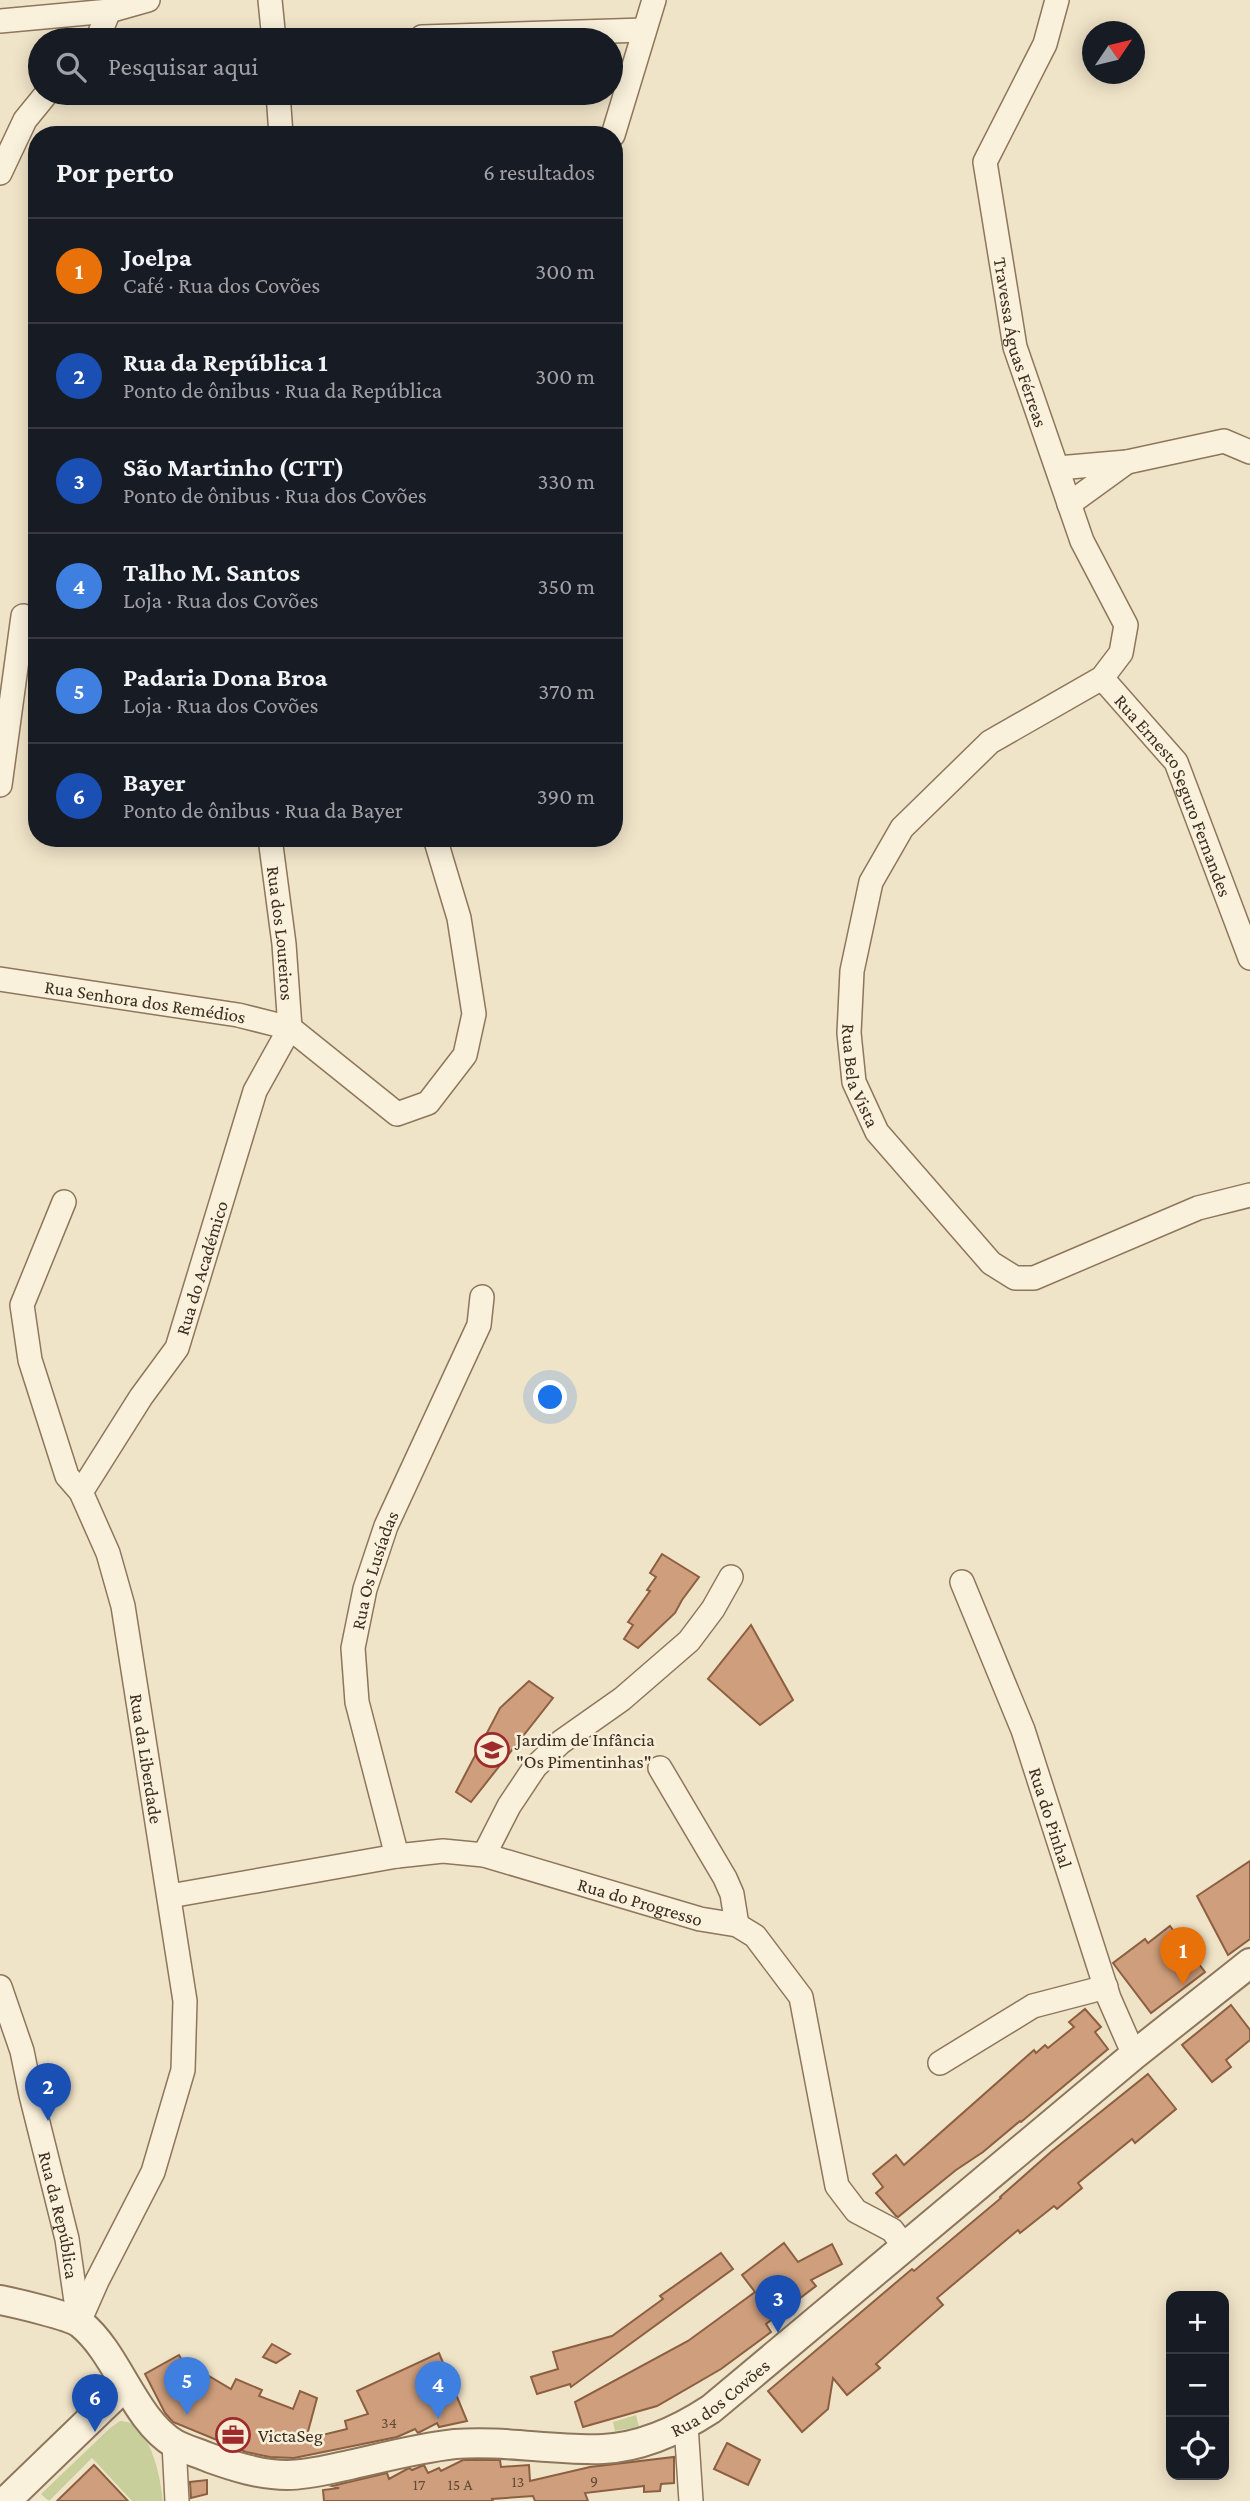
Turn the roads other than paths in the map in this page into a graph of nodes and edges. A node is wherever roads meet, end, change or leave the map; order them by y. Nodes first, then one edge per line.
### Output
1 (148, 0) edge
2 (270, 0) edge
3 (654, 0) edge
4 (1057, 0) edge
5 (109, 11) junction
6 (0, 20) edge
7 (100, 28) edge
8 (273, 28) edge
9 (644, 30) junction
10 (623, 31) edge
11 (623, 101) edge
12 (37, 105) edge
13 (279, 105) edge
14 (622, 105) edge
15 (281, 126) edge
16 (616, 126) edge
17 (0, 173) edge
18 (1250, 452) edge
19 (1127, 462) junction
20 (1058, 468) junction
21 (1069, 505) junction
22 (23, 616) dead end
23 (1102, 678) junction
24 (0, 785) edge
25 (271, 847) edge
26 (438, 847) edge
27 (1250, 958) edge
28 (0, 979) edge
29 (290, 1028) junction
30 (1250, 1195) edge
31 (64, 1202) dead end
32 (482, 1297) dead end
33 (81, 1492) junction
34 (730, 1577) dead end
35 (962, 1582) dead end
36 (660, 1768) dead end
37 (484, 1855) junction
38 (397, 1856) junction
39 (170, 1896) junction
40 (737, 1925) junction
41 (1250, 1963) edge
42 (0, 1987) edge
43 (1106, 1987) junction
44 (1134, 2055) junction
45 (940, 2063) dead end
46 (905, 2247) junction
47 (0, 2300) edge
48 (79, 2322) junction
49 (125, 2386) junction
50 (686, 2425) junction
51 (174, 2444) junction
52 (6, 2501) edge
53 (177, 2501) edge
54 (691, 2501) edge

1 - 5 street
2 - 8 street
3 - 9 street
4 - 20 street, Travessa Águas Férreas
5 - 6 street
5 - 7 street
9 - 10 street
9 - 11 street
12 - 17 street
13 - 15 street
14 - 16 street
18 - 19 street
19 - 20 street
19 - 21 street
20 - 21 street, Travessa Águas Férreas
21 - 23 street, Travessa Águas Férreas
22 - 24 street
23 - 27 street, Rua Ernesto Seguro Fernandes
23 - 30 street, Rua Bela Vista
25 - 29 street, Rua dos Loureiros
26 - 29 street
28 - 29 street, Rua Senhora dos Remédios
29 - 33 street, Rua do Académico
31 - 33 street, Rua da Liberdade
32 - 38 street, Rua Os Lusíadas
33 - 39 street, Rua da Liberdade
34 - 37 street
35 - 43 street, Rua do Pinhal
36 - 40 street
37 - 38 street, Rua do Progresso
37 - 40 street, Rua do Progresso
38 - 39 street, Rua do Progresso
39 - 48 street, Rua da Liberdade
40 - 46 street
41 - 44 street, Rua dos Covões
42 - 48 street, Rua da República
43 - 44 street, Rua do Pinhal
43 - 45 street
44 - 46 street, Rua dos Covões
46 - 50 street, Rua dos Covões
47 - 48 street
48 - 49 street, Rua dos Covões
49 - 51 street, Rua dos Covões
49 - 52 street
50 - 51 street, Rua dos Covões
50 - 54 street
51 - 53 street

